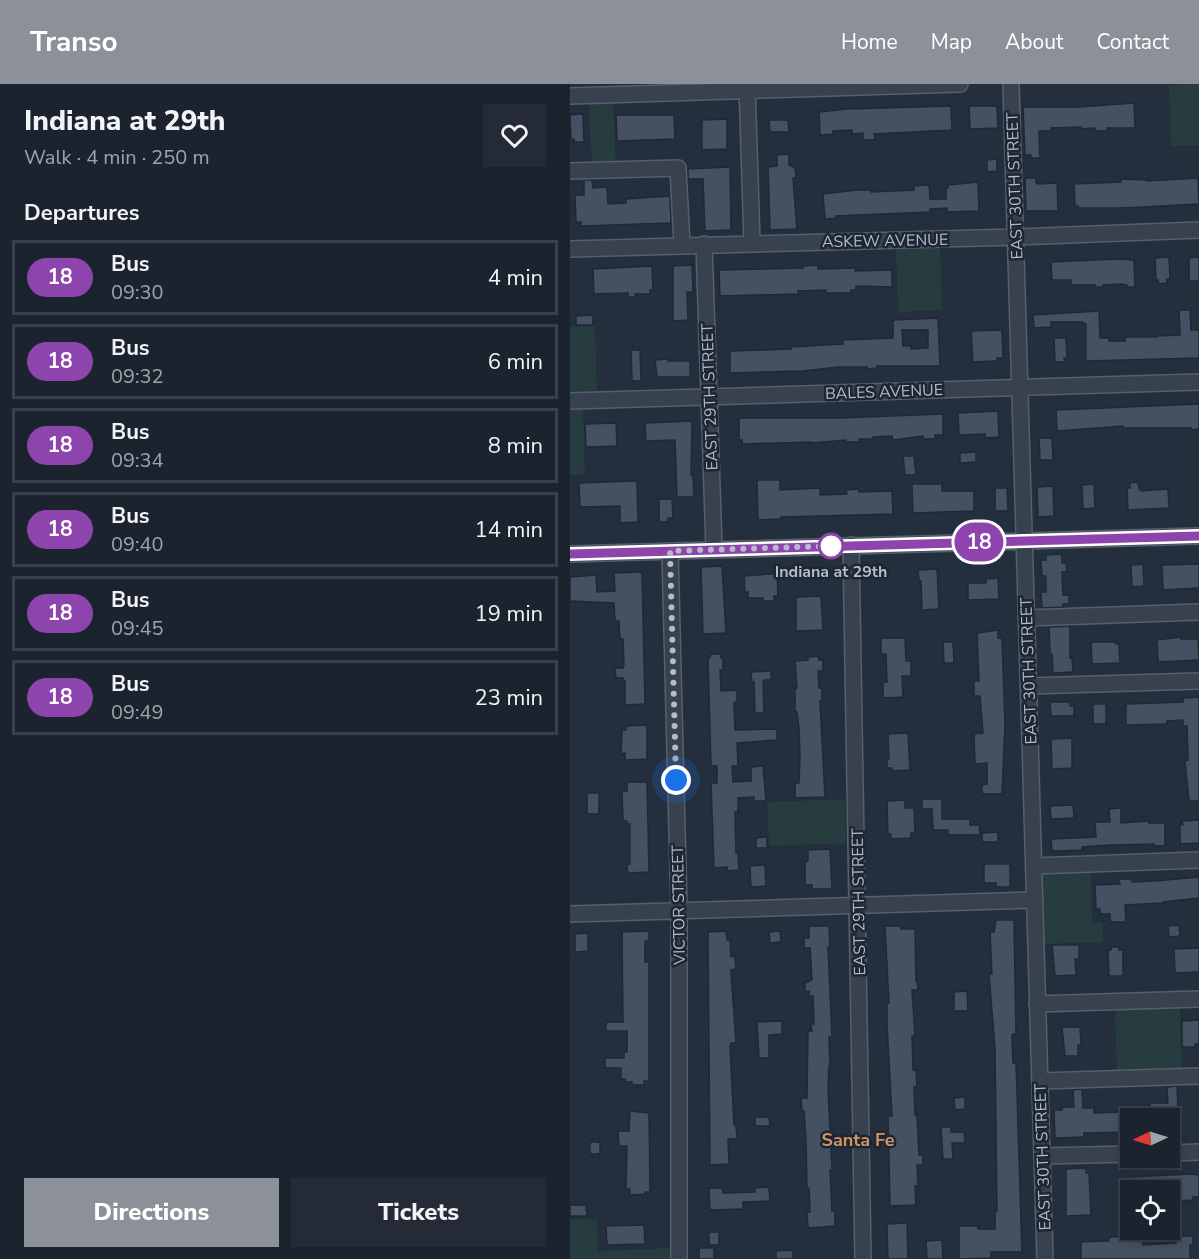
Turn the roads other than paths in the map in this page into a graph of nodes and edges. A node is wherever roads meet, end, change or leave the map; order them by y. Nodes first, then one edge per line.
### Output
1 (960, 84) edge
2 (1011, 84) edge
3 (747, 87) edge
4 (570, 96) edge
5 (570, 171) edge
6 (1199, 230) edge
7 (1016, 237) junction
8 (752, 243) junction
9 (704, 244) junction
10 (682, 245) junction
11 (570, 249) edge
12 (1199, 382) edge
13 (1020, 387) junction
14 (710, 397) junction
15 (570, 401) edge
16 (1199, 536) edge
17 (1025, 541) junction
18 (851, 545) junction
19 (714, 549) junction
20 (670, 551) junction
21 (570, 554) edge
22 (1199, 612) edge
23 (1026, 618) junction
24 (1199, 681) edge
25 (1028, 686) junction
26 (1199, 860) edge
27 (1034, 866) junction
28 (1034, 900) junction
29 (858, 905) junction
30 (679, 910) junction
31 (570, 914) edge
32 (1199, 999) edge
33 (1037, 1004) junction
34 (1199, 1076) edge
35 (1040, 1081) junction
36 (1199, 1152) edge
37 (1180, 1153) edge
38 (1120, 1154) edge
39 (1042, 1156) junction
40 (679, 1259) edge
41 (863, 1259) edge
42 (1045, 1259) edge

1 - 3 street
2 - 7 street, EAST 30TH STREET
3 - 4 street
3 - 8 street
5 - 10 street
6 - 7 street, ASKEW AVENUE
7 - 8 street, ASKEW AVENUE
7 - 13 street, EAST 30TH STREET
8 - 9 street, ASKEW AVENUE
9 - 10 street, ASKEW AVENUE
9 - 14 street, EAST 29TH STREET
10 - 11 street, ASKEW AVENUE
12 - 13 street, BALES AVENUE
13 - 14 street, BALES AVENUE
13 - 17 street, EAST 30TH STREET
14 - 15 street, BALES AVENUE
14 - 19 street, EAST 29TH STREET
16 - 17 street
17 - 18 street
17 - 23 street, EAST 30TH STREET
18 - 19 street
18 - 29 street, EAST 29TH STREET
19 - 20 street
20 - 21 street
20 - 30 street, VICTOR STREET
22 - 23 street
23 - 25 street, EAST 30TH STREET
24 - 25 street
25 - 27 street, EAST 30TH STREET
26 - 27 street
27 - 28 street, EAST 30TH STREET
28 - 29 street
28 - 33 street, EAST 30TH STREET
29 - 30 street
29 - 41 street, EAST 29TH STREET
30 - 31 street
30 - 40 street, VICTOR STREET
32 - 33 street
33 - 35 street, EAST 30TH STREET
34 - 35 street
35 - 39 street, EAST 30TH STREET
36 - 37 street
38 - 39 street
39 - 42 street, EAST 30TH STREET

